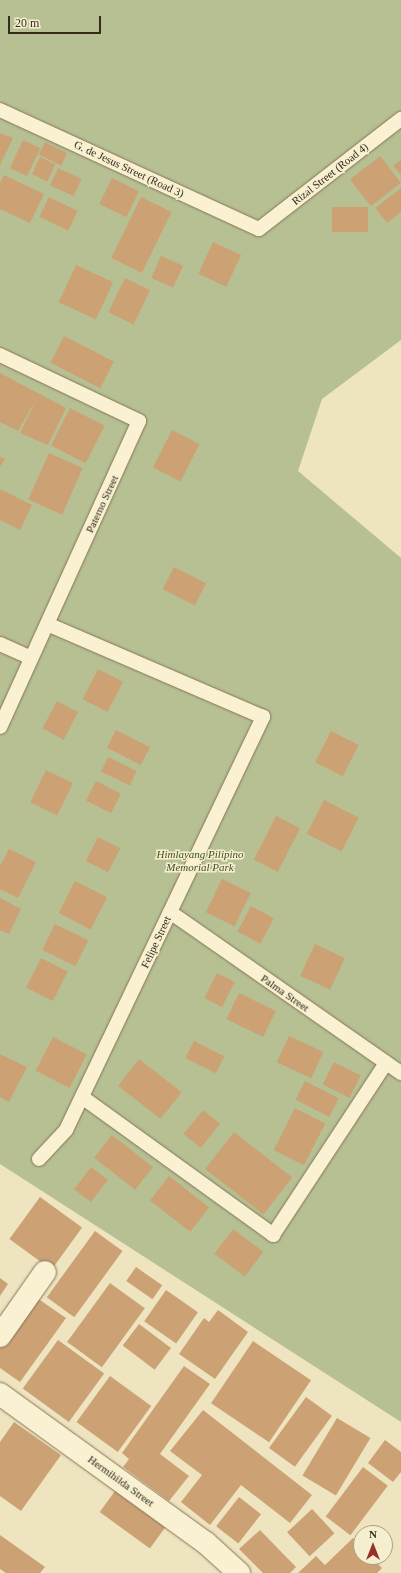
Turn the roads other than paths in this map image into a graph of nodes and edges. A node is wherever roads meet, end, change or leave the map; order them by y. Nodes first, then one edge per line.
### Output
1 (0, 110) edge
2 (401, 119) edge
3 (258, 229) joint
4 (0, 355) edge
5 (47, 624) junction
6 (0, 644) edge
7 (31, 658) junction
8 (0, 727) edge
9 (170, 912) junction
10 (386, 1063) junction
11 (401, 1073) edge
12 (82, 1097) junction
13 (39, 1159) dead end
14 (45, 1272) dead end
15 (0, 1336) edge
16 (0, 1394) edge
17 (239, 1573) edge

1 - 3 lane, G. de Jesus Street (Road 3)
2 - 3 lane, Rizal Street (Road 4)
4 - 5 lane, Paterno Street
5 - 7 lane, Paterno Street
5 - 9 lane, Felipe Street
6 - 7 lane
7 - 8 lane, Paterno Street
9 - 10 lane, Palma Street
9 - 12 lane, Felipe Street
10 - 11 lane, Palma Street
10 - 12 lane
12 - 13 lane, Felipe Street
14 - 15 street
16 - 17 street, Hermihilda Street

